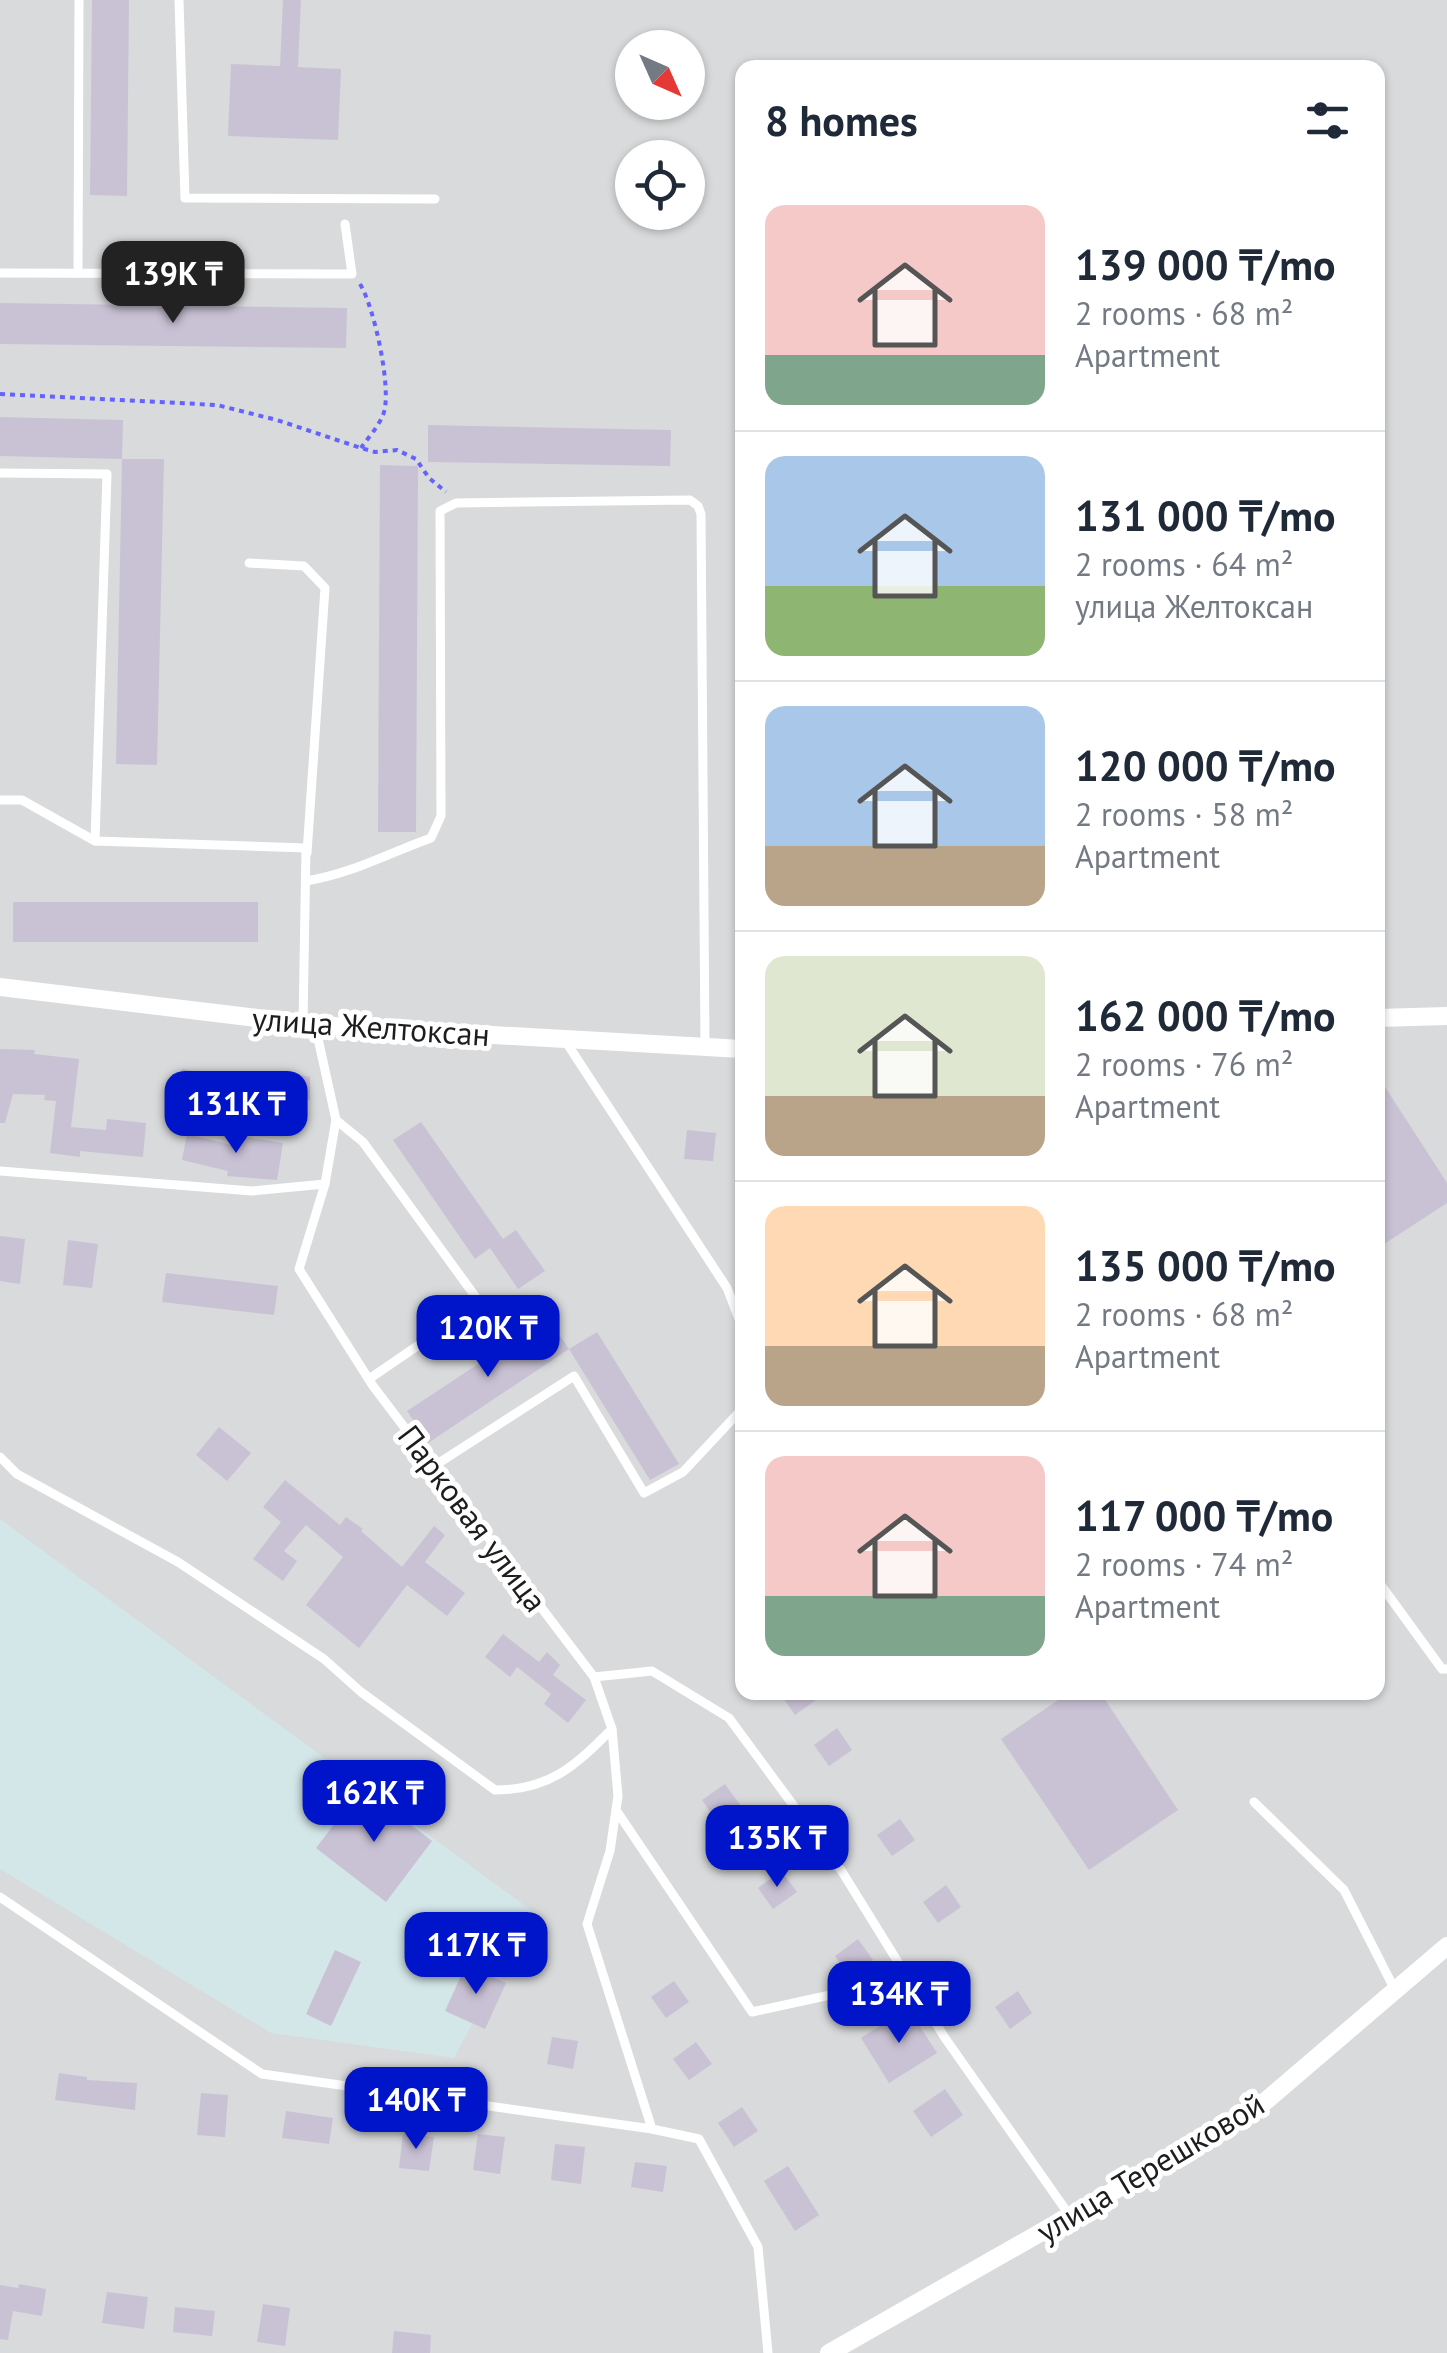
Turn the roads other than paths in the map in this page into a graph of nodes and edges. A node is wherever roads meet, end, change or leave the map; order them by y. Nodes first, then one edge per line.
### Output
1 (79, 0) edge
2 (180, 0) edge
3 (435, 199) dead end
4 (345, 224) dead end
5 (0, 272) edge
6 (78, 273) junction
7 (0, 473) edge
8 (249, 563) dead end
9 (0, 800) edge
10 (95, 841) junction
11 (306, 866) junction
12 (306, 881) junction
13 (0, 987) edge
14 (1447, 1016) edge
15 (1385, 1018) edge
16 (309, 1024) junction
17 (564, 1039) junction
18 (705, 1047) junction
19 (735, 1049) edge
20 (336, 1120) junction
21 (0, 1170) edge
22 (326, 1184) junction
23 (735, 1309) edge
24 (369, 1380) junction
25 (735, 1416) edge
26 (0, 1457) edge
27 (434, 1466) junction
28 (1385, 1590) edge
29 (1447, 1669) edge
30 (594, 1677) junction
31 (612, 1729) junction
32 (1254, 1802) dead end
33 (616, 1810) junction
34 (0, 1897) edge
35 (1447, 1946) edge
36 (908, 1978) junction
37 (1395, 1990) junction
38 (652, 2130) junction
39 (1070, 2216) junction
40 (768, 2353) edge
41 (829, 2353) edge

1 - 6 lane
2 - 3 lane
4 - 6 lane
5 - 6 lane
7 - 10 lane
8 - 11 lane, Парковая улица
9 - 10 lane
10 - 11 lane
11 - 12 lane, Парковая улица
12 - 16 lane, Парковая улица
12 - 18 lane
13 - 16 street, улица Желтоксан
14 - 15 street
16 - 17 street, улица Желтоксан
16 - 20 lane, Парковая улица
17 - 18 street, улица Желтоксан
17 - 23 lane
18 - 19 street, улица Желтоксан
20 - 22 lane, Парковая улица
20 - 24 lane
21 - 22 lane
22 - 24 lane, Парковая улица
24 - 27 lane, Парковая улица
25 - 27 lane
26 - 31 lane
27 - 30 lane, Парковая улица
28 - 29 lane
30 - 31 lane, Парковая улица
30 - 36 lane
31 - 33 lane, Парковая улица
32 - 37 lane
33 - 36 lane
33 - 38 lane, Парковая улица
34 - 38 lane
35 - 37 street, улица Терешковой
36 - 39 lane
37 - 39 street, улица Терешковой
38 - 40 lane
39 - 41 street, улица Терешковой

